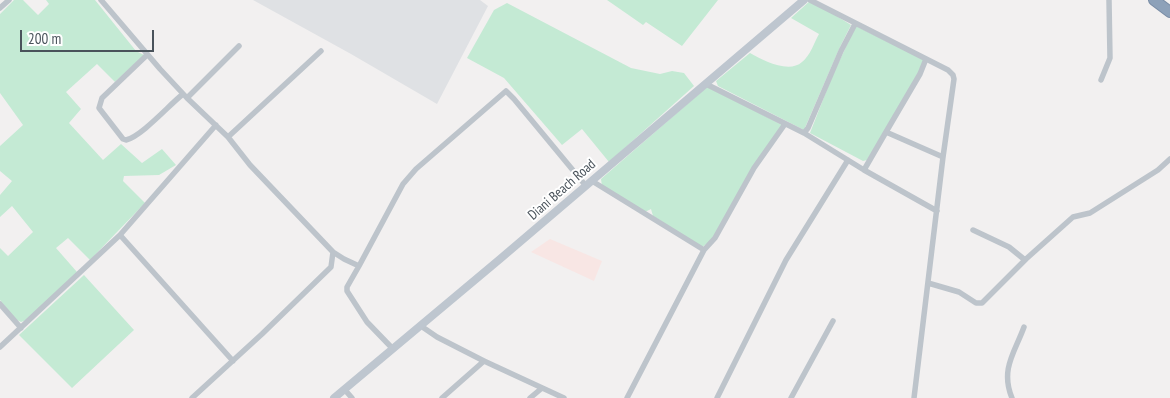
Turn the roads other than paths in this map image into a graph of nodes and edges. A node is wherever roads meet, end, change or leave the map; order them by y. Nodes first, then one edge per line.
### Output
1 (9, 0) edge
2 (101, 0) edge
3 (804, 0) edge
4 (810, 0) edge
5 (1109, 0) edge
6 (1154, 0) edge
7 (0, 8) edge
8 (1170, 12) edge
9 (855, 24) junction
10 (239, 46) dead end
11 (321, 51) dead end
12 (147, 55) junction
13 (926, 59) junction
14 (1101, 80) dead end
15 (706, 84) junction
16 (185, 96) junction
17 (784, 124) junction
18 (216, 125) junction
19 (886, 132) junction
20 (804, 133) junction
21 (228, 136) junction
22 (943, 157) junction
23 (1170, 159) edge
24 (848, 160) junction
25 (864, 170) junction
26 (589, 183) junction
27 (937, 211) junction
28 (973, 230) dead end
29 (120, 235) junction
30 (704, 250) junction
31 (333, 252) junction
32 (344, 259) junction
33 (1025, 260) junction
34 (359, 266) junction
35 (331, 267) junction
36 (928, 283) junction
37 (0, 304) edge
38 (833, 321) dead end
39 (421, 326) junction
40 (1024, 327) dead end
41 (20, 328) junction
42 (0, 347) edge
43 (393, 349) junction
44 (233, 361) junction
45 (484, 361) junction
46 (542, 388) junction
47 (345, 390) junction
48 (192, 398) edge
49 (334, 398) edge
50 (352, 398) edge
51 (442, 398) edge
52 (530, 398) edge
53 (564, 398) edge
54 (627, 398) edge
55 (718, 398) edge
56 (791, 398) edge
57 (914, 398) edge
58 (1012, 398) edge

1 - 7 street
2 - 12 street
3 - 15 main road, Diani Beach Road
4 - 9 street
5 - 14 street
6 - 8 highway
9 - 13 street
9 - 20 street
10 - 16 street
11 - 21 street
12 - 16 street
12 - 16 street
13 - 19 street
13 - 22 street
15 - 17 street
15 - 26 main road, Diani Beach Road
16 - 18 street
17 - 20 street
17 - 30 street
18 - 21 street
18 - 29 street
19 - 22 street
19 - 25 street
20 - 24 street
21 - 31 street
22 - 27 street
23 - 33 street
24 - 25 street
24 - 55 street
25 - 27 street
26 - 30 street
26 - 34 street
26 - 39 main road, Diani Beach Road
27 - 36 street
28 - 33 street
29 - 41 street
29 - 44 street
30 - 54 street
31 - 32 street
31 - 35 street
32 - 34 street
32 - 35 street
33 - 36 street
34 - 43 street
35 - 44 street
36 - 57 street
37 - 41 street
38 - 56 street
39 - 43 main road, Diani Beach Road
39 - 45 street
40 - 58 street
41 - 42 street
43 - 47 main road, Diani Beach Road
44 - 48 street
45 - 46 street
45 - 51 street
46 - 52 street
46 - 53 street
47 - 49 main road, Diani Beach Road
47 - 50 street

